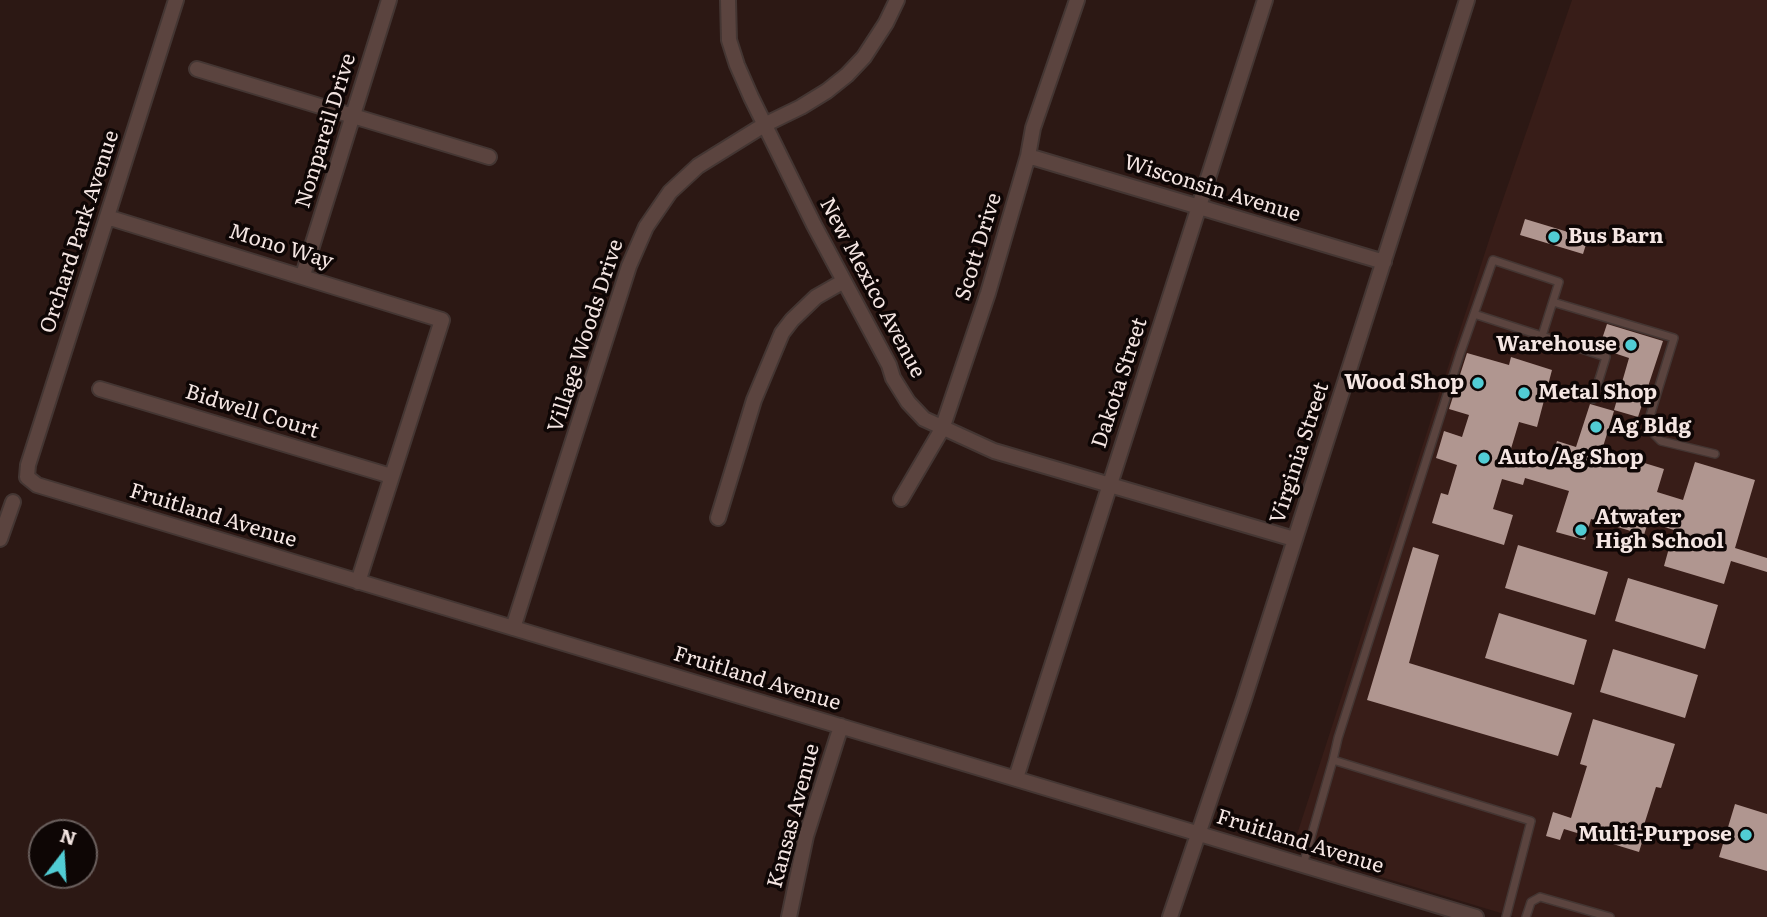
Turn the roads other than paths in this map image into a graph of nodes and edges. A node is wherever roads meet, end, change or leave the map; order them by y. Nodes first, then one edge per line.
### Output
1 (176, 0) edge
2 (389, 0) edge
3 (728, 0) edge
4 (897, 0) edge
5 (1077, 0) edge
6 (1265, 0) edge
7 (1467, 0) edge
8 (197, 69) dead end
9 (353, 115) junction
10 (764, 125) junction
11 (1028, 156) junction
12 (489, 157) dead end
13 (1199, 206) junction
14 (107, 217) junction
15 (1384, 262) junction
16 (303, 275) junction
17 (844, 281) junction
18 (1553, 302) junction
19 (1474, 314) junction
20 (1542, 336) junction
21 (100, 389) dead end
22 (1593, 399) dead end
23 (942, 429) junction
24 (1715, 454) dead end
25 (391, 475) junction
26 (27, 477) joint
27 (1110, 484) junction
28 (901, 499) dead end
29 (13, 502) dead end
30 (718, 518) dead end
31 (0, 539) edge
32 (1294, 539) junction
33 (358, 582) junction
34 (513, 628) junction
35 (841, 726) junction
36 (1334, 760) junction
37 (1016, 778) junction
38 (1198, 834) junction
39 (1303, 865) junction
40 (789, 917) edge
41 (1170, 917) edge
42 (1476, 917) edge
43 (1506, 917) edge
44 (1526, 917) edge
45 (1610, 917) edge

1 - 14 street, Orchard Park Avenue
2 - 9 street, Nonpareil Drive
3 - 10 street, New Mexico Avenue
4 - 10 street, Village Woods Drive
5 - 11 street, Scott Drive
6 - 13 street, Dakota Street
7 - 15 street, Virginia Street
8 - 9 street
9 - 12 street
9 - 16 street, Nonpareil Drive
10 - 17 street, New Mexico Avenue
10 - 34 street, Village Woods Drive
11 - 13 street, Wisconsin Avenue
11 - 23 street, Scott Drive
13 - 15 street, Wisconsin Avenue
13 - 27 street, Dakota Street
14 - 16 street, Mono Way
14 - 26 street, Orchard Park Avenue
15 - 32 street, Virginia Street
16 - 25 street, Mono Way
17 - 23 street, New Mexico Avenue
17 - 30 street
18 - 19 lane
18 - 20 lane
18 - 24 lane
19 - 20 lane
19 - 36 lane
20 - 22 lane
21 - 25 street, Bidwell Court
23 - 27 street, New Mexico Avenue
23 - 28 street, Scott Drive
25 - 33 street
26 - 33 street, Fruitland Avenue
27 - 32 street, New Mexico Avenue
27 - 37 street, Dakota Street
29 - 31 street
32 - 38 street, Virginia Street
33 - 34 street, Fruitland Avenue
34 - 35 street, Fruitland Avenue
35 - 37 street, Fruitland Avenue
35 - 40 street, Kansas Avenue
36 - 39 lane
36 - 43 lane
37 - 38 street, Fruitland Avenue
38 - 39 street, Fruitland Avenue
38 - 41 street, Virginia Street
39 - 42 street, Fruitland Avenue
44 - 45 lane

